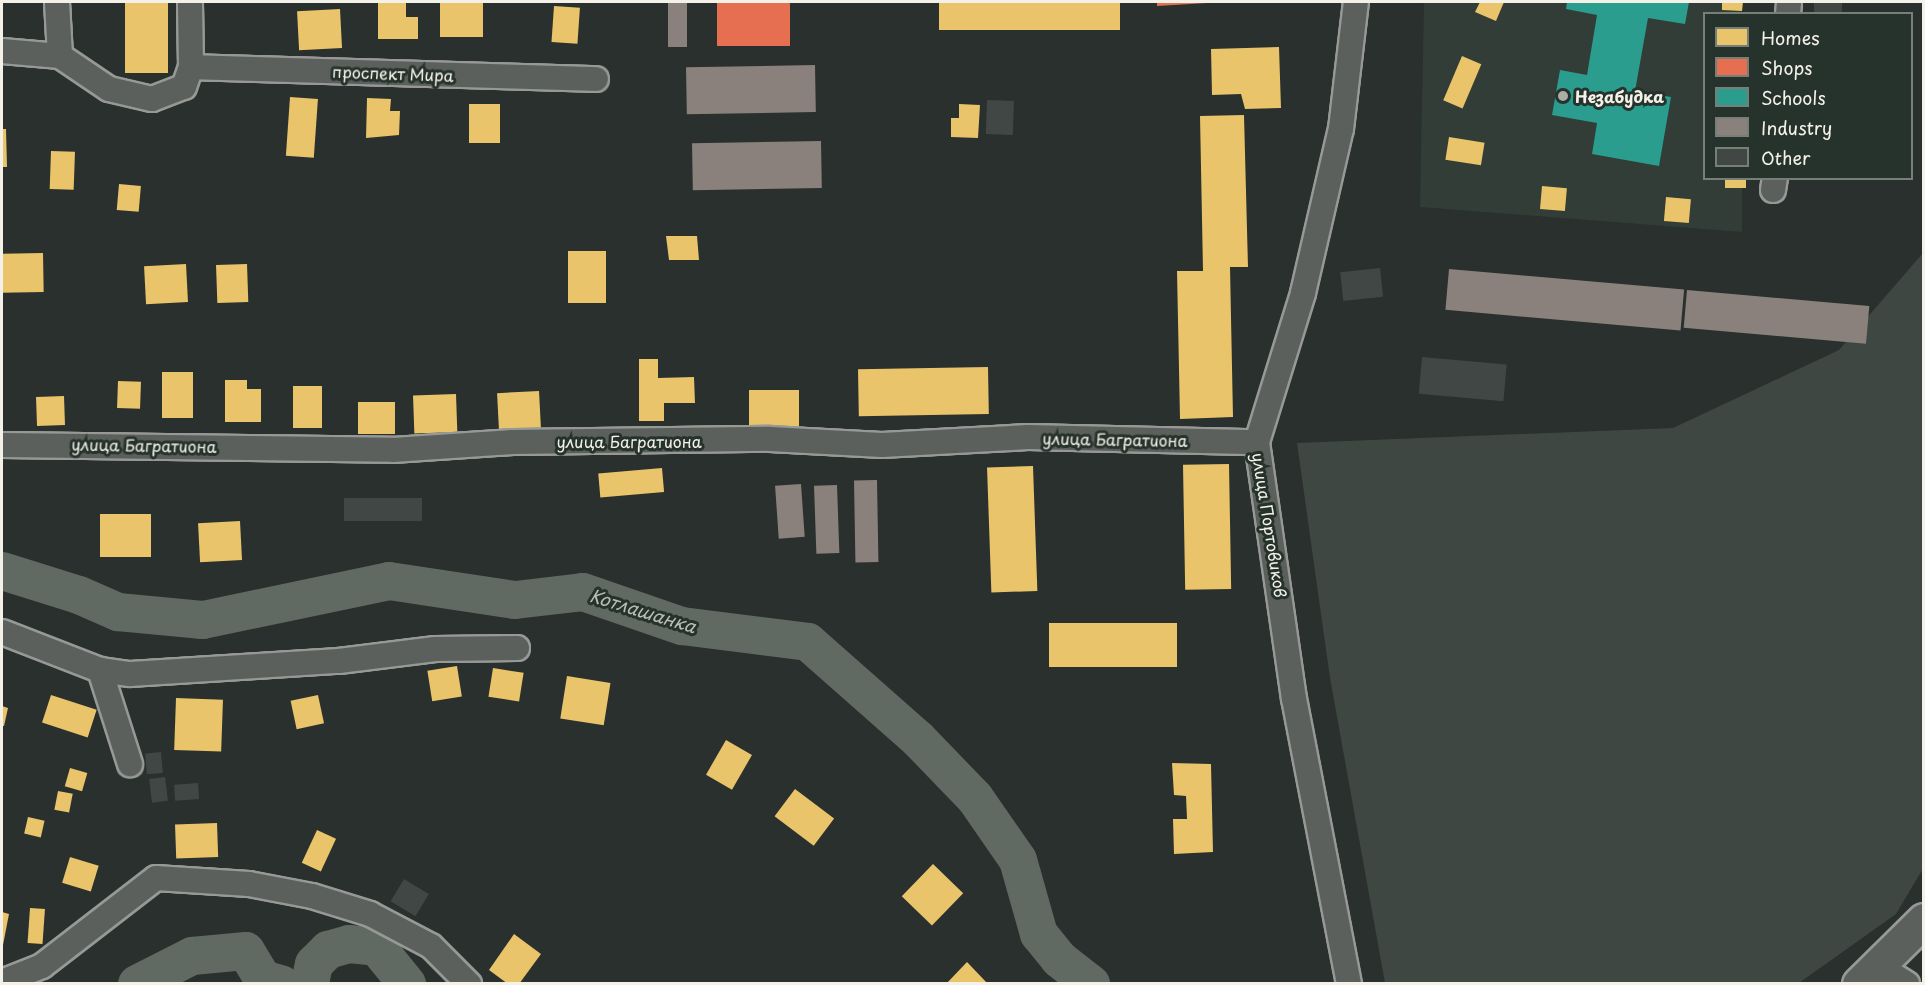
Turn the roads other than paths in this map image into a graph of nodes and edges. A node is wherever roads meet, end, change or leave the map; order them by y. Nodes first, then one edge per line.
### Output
1 (57, 2) edge
2 (190, 2) edge
3 (1356, 2) edge
4 (2, 51) edge
5 (60, 56) junction
6 (190, 67) junction
7 (596, 79) dead end
8 (1257, 442) junction
9 (2, 445) edge
10 (2, 632) edge
11 (517, 648) dead end
12 (100, 670) junction
13 (130, 764) dead end
14 (1923, 920) edge
15 (1882, 978) edge
16 (2, 982) edge
17 (469, 984) edge
18 (1349, 984) edge

1 - 5 street
2 - 6 street
3 - 8 street, улица Портовиков
4 - 5 street
5 - 6 street
6 - 7 street, проспект Мира
8 - 9 street, улица Багратиона
8 - 18 street, улица Портовиков
10 - 12 street
11 - 12 street
12 - 13 street
14 - 15 main road
16 - 17 street

